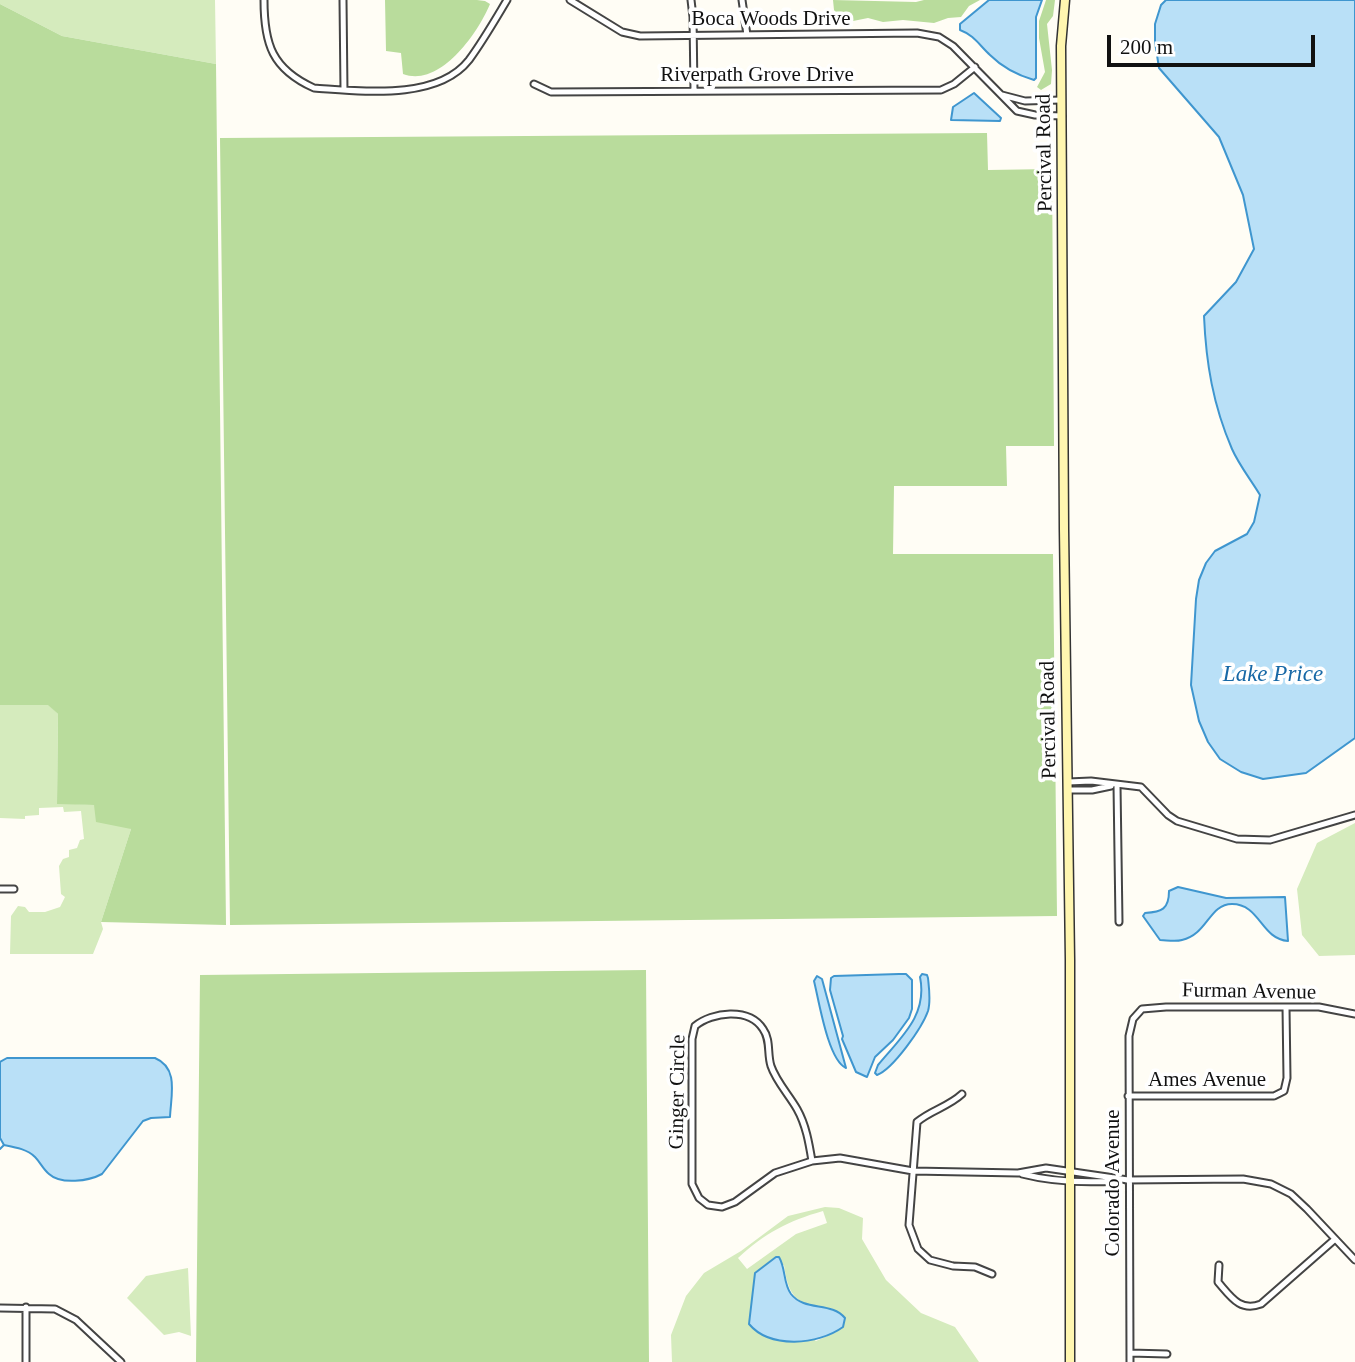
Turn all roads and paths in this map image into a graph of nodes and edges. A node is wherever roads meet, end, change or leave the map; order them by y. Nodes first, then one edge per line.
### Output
1 (264, 0) edge
2 (343, 0) edge
3 (507, 0) edge
4 (570, 0) edge
5 (691, 0) edge
6 (742, 0) edge
7 (1065, 0) edge
8 (693, 36) junction
9 (747, 36) junction
10 (975, 67) junction
11 (534, 84) dead end
12 (344, 90) junction
13 (694, 91) junction
14 (999, 94) junction
15 (1062, 100) junction
16 (1062, 116) junction
17 (1085, 782) junction
18 (1117, 785) junction
19 (1068, 786) junction
20 (1085, 790) junction
21 (1355, 815) edge
22 (0, 889) edge
23 (14, 889) dead end
24 (1119, 922) dead end
25 (1286, 1007) junction
26 (1142, 1009) joint
27 (1355, 1014) edge
28 (962, 1094) dead end
29 (1128, 1096) junction
30 (812, 1161) junction
31 (913, 1171) junction
32 (1069, 1171) junction
33 (1018, 1173) junction
34 (1128, 1180) junction
35 (1069, 1181) junction
36 (1335, 1240) junction
37 (1355, 1260) edge
38 (1219, 1265) dead end
39 (992, 1274) dead end
40 (26, 1307) junction
41 (0, 1308) edge
42 (1130, 1353) junction
43 (1167, 1354) dead end
44 (26, 1362) edge
45 (121, 1362) edge
46 (1070, 1362) edge
47 (1130, 1362) edge

1 - 12 street
2 - 12 street
3 - 12 street
4 - 8 street, Boca Woods Drive
5 - 8 street
6 - 9 street
7 - 15 street, Percival Road
8 - 9 street, Boca Woods Drive
8 - 13 street
9 - 10 street, Boca Woods Drive
10 - 13 street, Riverpath Grove Drive
10 - 14 street, Boca Woods Drive
11 - 13 street, Riverpath Grove Drive
14 - 15 street
14 - 16 street, Boca Woods Drive
15 - 16 street, Percival Road
16 - 19 street, Percival Road
17 - 18 street
17 - 19 street
17 - 20 street
18 - 20 street
18 - 21 street
18 - 24 street
19 - 20 street
19 - 32 street, Percival Road
22 - 23 street
25 - 26 street, Furman Avenue
25 - 27 street, Furman Avenue
25 - 29 street, Ames Avenue
26 - 29 street, Colorado Avenue
28 - 31 street
29 - 34 street, Colorado Avenue
30 - 30 street, Ginger Circle
30 - 31 street
31 - 33 street
31 - 39 street
32 - 33 street
32 - 34 street
32 - 35 street, Percival Road
33 - 35 street
34 - 35 street
34 - 36 street
34 - 42 street, Colorado Avenue
35 - 46 street, Percival Road
36 - 37 street
36 - 38 street
40 - 41 street
40 - 44 street
40 - 45 street
42 - 43 street
42 - 47 street, Colorado Avenue

